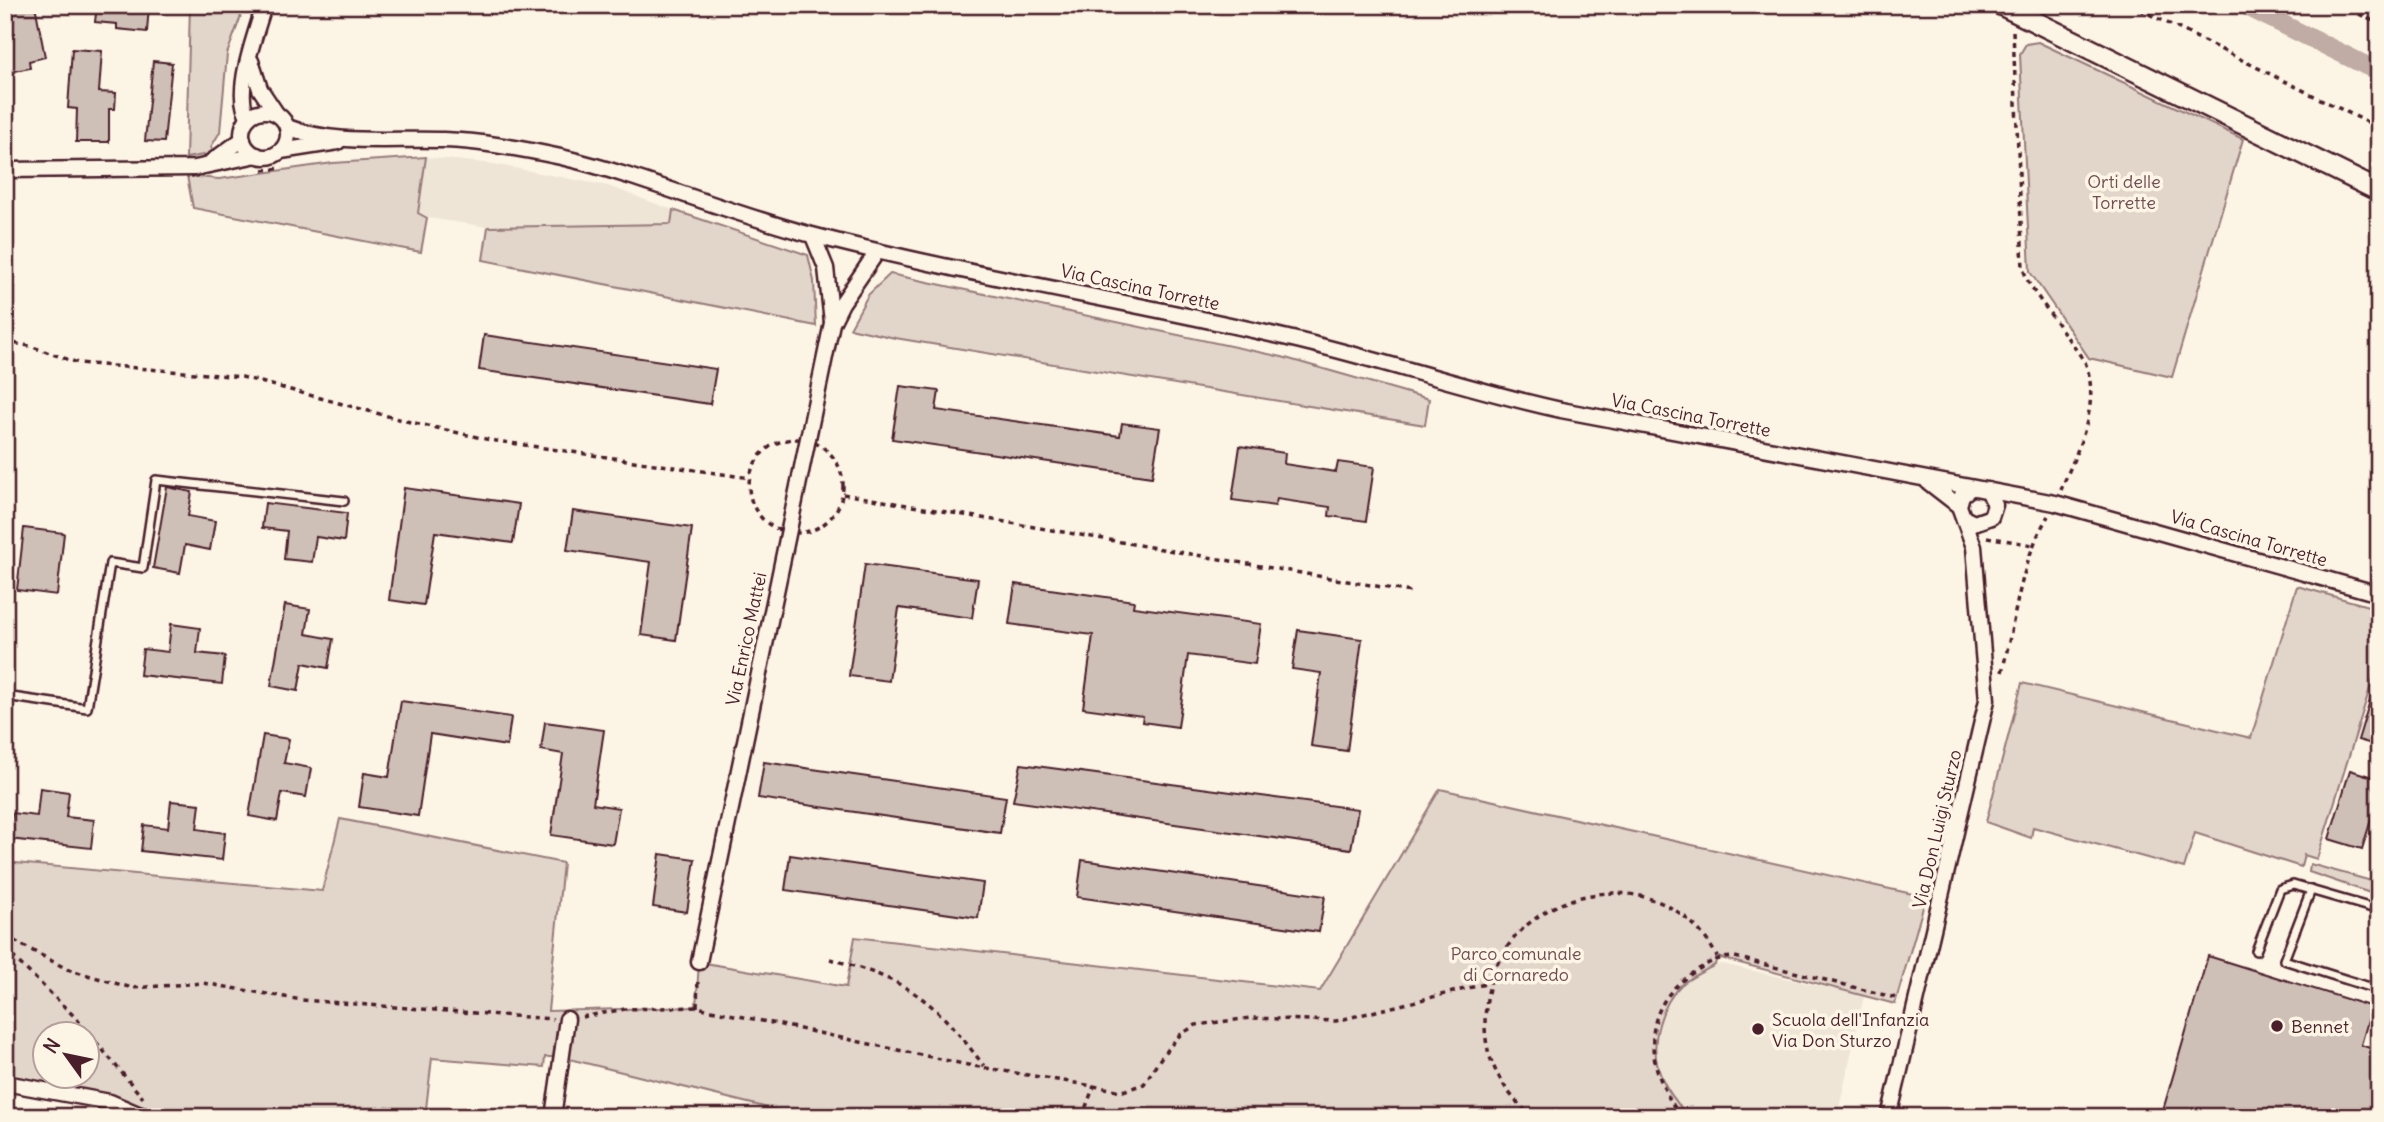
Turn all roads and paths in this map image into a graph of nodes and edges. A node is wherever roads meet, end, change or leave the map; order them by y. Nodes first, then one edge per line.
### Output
1 (264, 5) edge
2 (2001, 5) edge
3 (2131, 5) edge
4 (2341, 5) edge
5 (2379, 24) edge
6 (2009, 25) dead end
7 (250, 58) junction
8 (276, 113) junction
9 (249, 117) junction
10 (287, 127) junction
11 (2379, 128) edge
12 (243, 139) junction
13 (349, 140) junction
14 (281, 151) junction
15 (257, 155) junction
16 (207, 165) junction
17 (5, 170) edge
18 (2379, 191) edge
19 (813, 236) junction
20 (877, 252) junction
21 (832, 323) junction
22 (5, 342) edge
23 (750, 478) dead end
24 (1924, 479) junction
25 (1971, 488) junction
26 (1988, 490) junction
27 (843, 494) dead end
28 (2027, 497) junction
29 (344, 501) dead end
30 (2055, 503) junction
31 (1961, 512) junction
32 (1990, 516) junction
33 (1975, 547) junction
34 (1411, 592) dead end
35 (2379, 594) edge
36 (5, 696) edge
37 (1987, 700) junction
38 (2311, 890) junction
39 (2379, 910) edge
40 (5, 936) edge
41 (5, 949) edge
42 (2256, 951) dead end
43 (1717, 957) junction
44 (830, 959) dead end
45 (699, 962) joint
46 (1489, 983) junction
47 (2379, 990) edge
48 (1916, 1003) junction
49 (697, 1007) junction
50 (567, 1019) junction
51 (986, 1068) junction
52 (5, 1083) edge
53 (1094, 1086) junction
54 (146, 1100) dead end
55 (150, 1112) edge
56 (183, 1117) edge
57 (553, 1117) edge
58 (1082, 1117) edge
59 (1534, 1117) edge
60 (1675, 1117) edge
61 (1889, 1117) edge

1 - 7 street
2 - 18 main road
3 - 11 path
4 - 5 path
6 - 30 path
7 - 8 street
7 - 9 street
8 - 9 street
8 - 10 street
9 - 12 street
10 - 13 street, Via Cascina Torrette
10 - 14 street
12 - 15 street
12 - 16 street
13 - 14 street, Via Cascina Torrette
13 - 19 street, Via Cascina Torrette
14 - 15 street
15 - 16 street
16 - 17 street
19 - 20 street, Via Cascina Torrette
19 - 21 street, Via Enrico Mattei
20 - 21 street, Via Enrico Mattei
20 - 24 street, Via Cascina Torrette
21 - 45 street, Via Enrico Mattei
22 - 23 path
24 - 25 street, Via Cascina Torrette
24 - 31 street, Via Cascina Torrette
25 - 26 street
25 - 31 street
26 - 28 street, Via Cascina Torrette
26 - 32 street
27 - 34 path
28 - 30 street, Via Cascina Torrette
28 - 32 street
29 - 36 lane
30 - 35 street, Via Cascina Torrette
30 - 37 path
31 - 32 street
31 - 33 street, Via Don Luigi Sturzo
32 - 33 street, Via Don Luigi Sturzo
33 - 37 street, Via Don Luigi Sturzo
37 - 48 street, Via Don Luigi Sturzo
38 - 39 lane
38 - 42 lane
38 - 47 lane
40 - 50 path
41 - 54 path
43 - 46 path
43 - 48 path
43 - 60 path
44 - 51 path
45 - 49 path
46 - 53 path
46 - 59 path
48 - 61 street, Via Don Luigi Sturzo
49 - 50 path
49 - 51 path
50 - 57 street
51 - 53 path
52 - 55 street
53 - 58 path
55 - 56 path

